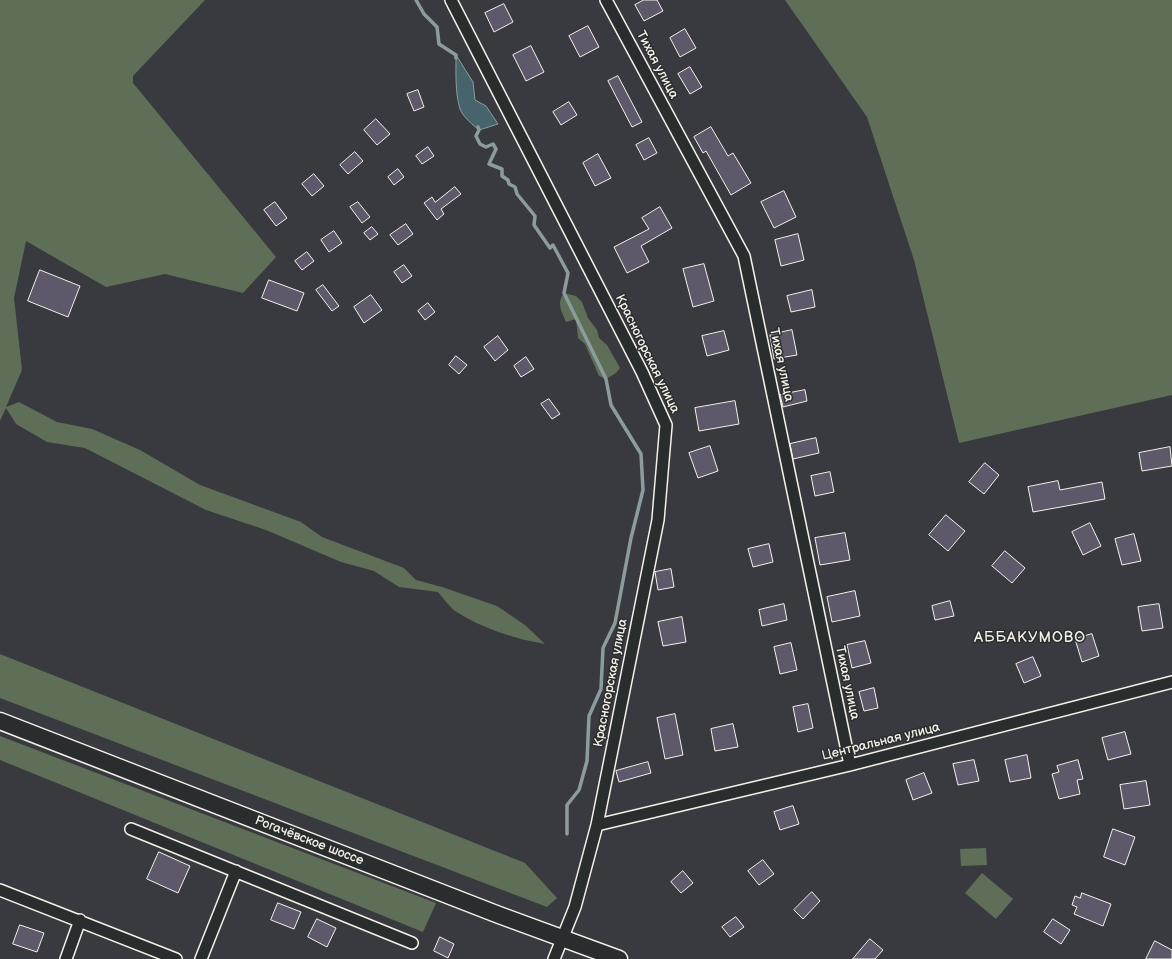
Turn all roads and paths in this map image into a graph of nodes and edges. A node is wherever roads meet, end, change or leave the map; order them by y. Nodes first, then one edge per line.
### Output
1 (451, 0) edge
2 (606, 0) edge
3 (1172, 682) edge
4 (0, 721) edge
5 (850, 765) junction
6 (597, 825) junction
7 (131, 828) dead end
8 (236, 871) junction
9 (0, 890) edge
10 (80, 920) junction
11 (562, 937) junction
12 (412, 943) dead end
13 (66, 959) edge
14 (176, 959) edge
15 (201, 959) edge
16 (554, 959) edge
17 (619, 959) edge

1 - 6 street, Красногорская улица
2 - 5 street, Тихая улица
3 - 5 street, Центральная улица
4 - 11 main road, Рогачёвское шоссе
5 - 6 street, Центральная улица
6 - 11 street, Красногорская улица
7 - 8 street
8 - 12 street
8 - 15 street
9 - 10 street
10 - 13 street
10 - 14 street
11 - 16 street, Красногорская улица
11 - 17 main road, Рогачёвское шоссе

